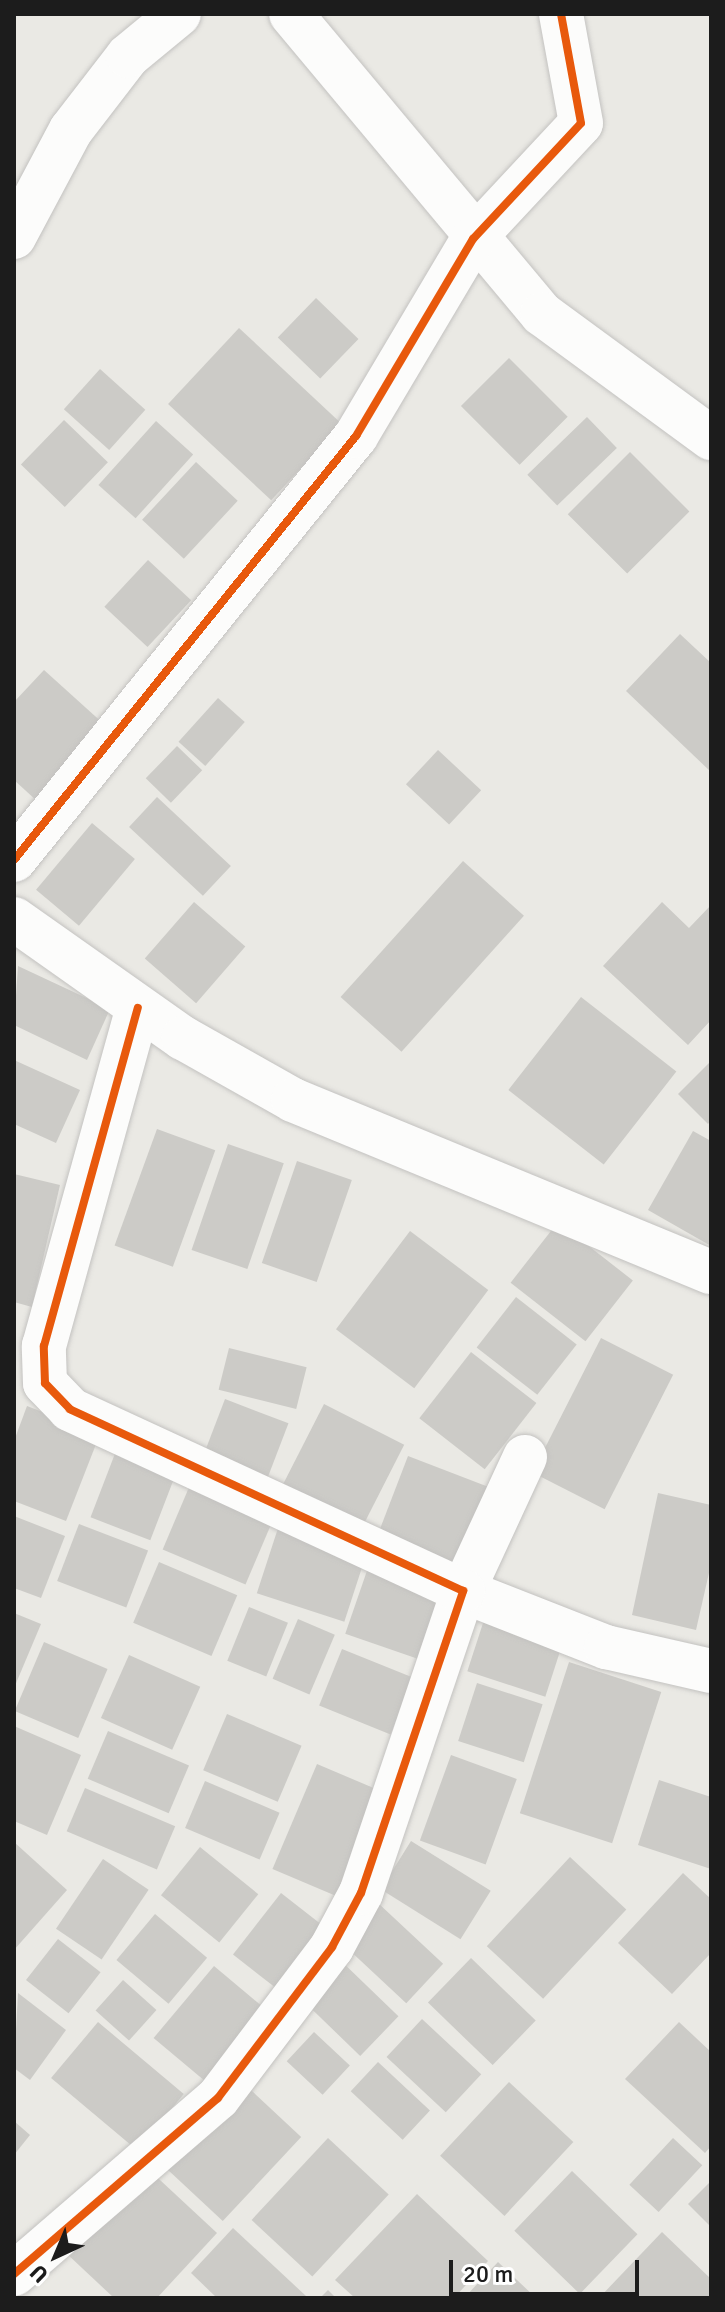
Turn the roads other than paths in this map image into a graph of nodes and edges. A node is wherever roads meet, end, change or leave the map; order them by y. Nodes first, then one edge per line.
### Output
1 (179, 14) edge
2 (291, 14) edge
3 (561, 14) edge
4 (14, 237) edge
5 (473, 239) junction
6 (711, 438) edge
7 (14, 860) edge
8 (14, 919) edge
9 (138, 1008) junction
10 (711, 1272) edge
11 (525, 1457) dead end
12 (463, 1591) junction
13 (711, 1671) edge
14 (14, 2274) edge

1 - 4 street
2 - 5 street
3 - 5 street
5 - 6 street
5 - 7 street
8 - 9 street
9 - 10 street
9 - 12 street
11 - 12 street
12 - 13 street
12 - 14 street

